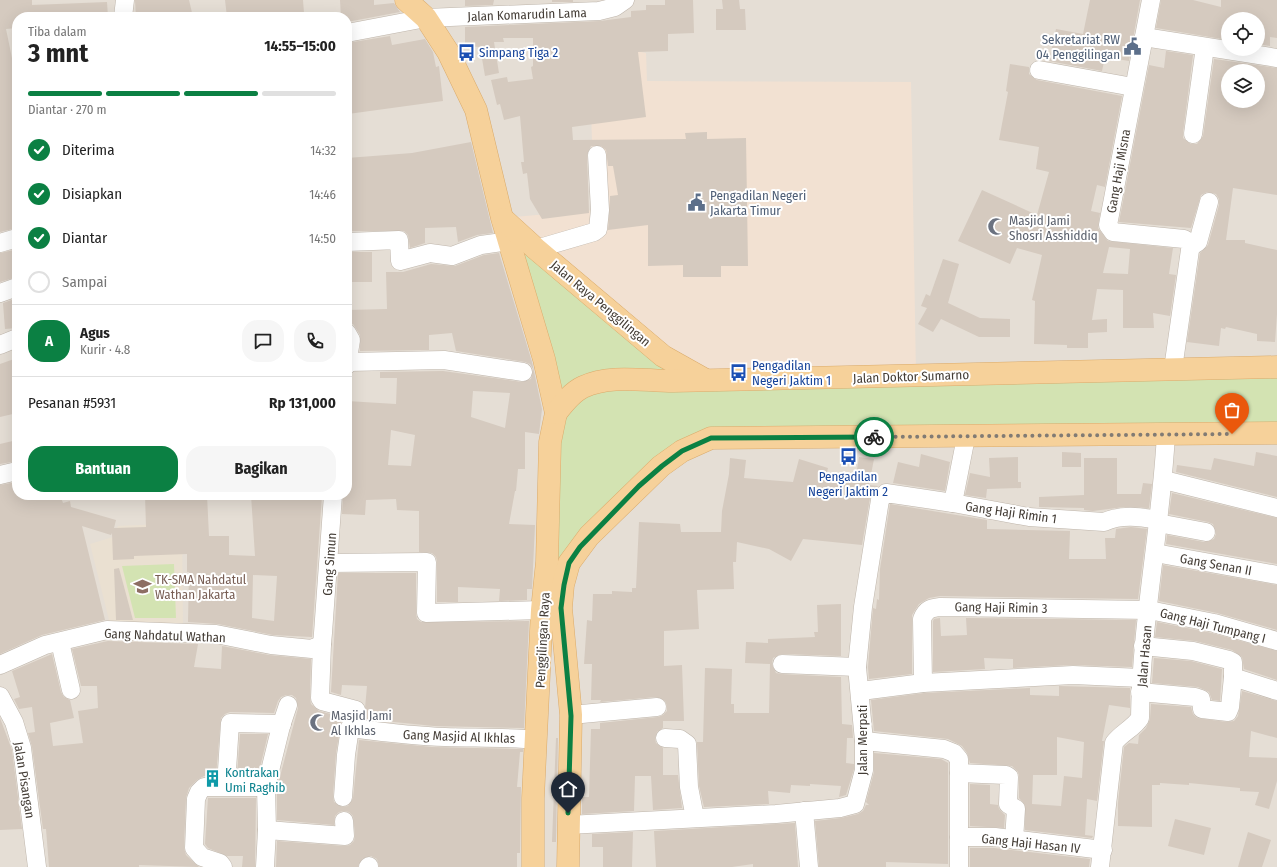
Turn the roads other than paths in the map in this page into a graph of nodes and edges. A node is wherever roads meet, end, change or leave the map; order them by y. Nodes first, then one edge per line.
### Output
1 (125, 0) edge
2 (406, 0) edge
3 (625, 0) edge
4 (1151, 0) edge
5 (124, 12) edge
6 (426, 18) junction
7 (352, 32) edge
8 (1144, 37) junction
9 (1205, 47) junction
10 (1277, 58) edge
11 (1039, 70) dead end
12 (1133, 87) junction
13 (1193, 134) dead end
14 (597, 155) dead end
15 (1209, 202) dead end
16 (502, 218) junction
17 (12, 239) edge
18 (510, 241) junction
19 (352, 242) edge
20 (0, 243) edge
21 (1192, 246) junction
22 (536, 249) junction
23 (12, 289) edge
24 (0, 293) edge
25 (12, 340) edge
26 (0, 345) edge
27 (352, 363) edge
28 (1277, 367) edge
29 (1173, 369) junction
30 (523, 372) dead end
31 (706, 380) junction
32 (556, 413) junction
33 (1277, 433) edge
34 (1166, 434) junction
35 (966, 437) junction
36 (12, 471) edge
37 (0, 475) edge
38 (1164, 480) junction
39 (333, 500) edge
40 (953, 503) junction
41 (1277, 508) edge
42 (1159, 522) junction
43 (1206, 532) dead end
44 (1156, 553) junction
45 (329, 563) junction
46 (1277, 576) edge
47 (552, 609) junction
48 (1149, 610) junction
49 (322, 639) junction
50 (1277, 641) edge
51 (60, 642) junction
52 (1143, 646) junction
53 (782, 664) dead end
54 (0, 665) edge
55 (857, 667) junction
56 (1233, 677) junction
57 (923, 683) junction
58 (1141, 685) junction
59 (71, 690) dead end
60 (1277, 690) edge
61 (861, 691) junction
62 (0, 696) edge
63 (288, 705) dead end
64 (657, 707) dead end
65 (571, 716) junction
66 (7, 724) edge
67 (282, 724) junction
68 (350, 728) junction
69 (665, 738) dead end
70 (536, 740) junction
71 (864, 741) junction
72 (959, 773) junction
73 (226, 786) junction
74 (266, 787) junction
75 (343, 797) dead end
76 (804, 811) junction
77 (695, 818) junction
78 (344, 821) dead end
79 (568, 825) junction
80 (267, 830) junction
81 (959, 837) junction
82 (1014, 840) junction
83 (1101, 859) edge
84 (37, 867) edge
85 (222, 867) edge
86 (265, 867) edge
87 (533, 867) edge
88 (568, 867) edge
89 (809, 867) edge
90 (959, 867) edge

1 - 5 street
2 - 6 main road
3 - 6 street, Jalan Komarudin Lama
4 - 8 street, Gang Haji Misna
6 - 7 street
6 - 16 main road
8 - 9 street
8 - 12 street, Gang Haji Misna
9 - 10 street
9 - 13 street
11 - 12 street
12 - 21 street, Gang Haji Misna
14 - 22 street
15 - 21 street
16 - 18 main road
16 - 22 main road, Jalan Raya Penggilingan
17 - 20 street
18 - 19 street
18 - 32 main road
21 - 29 street
22 - 31 main road, Jalan Raya Penggilingan
23 - 24 street
25 - 26 street
27 - 30 street
28 - 29 main road, Jalan Doktor Sumarno
29 - 31 main road, Jalan Doktor Sumarno
31 - 32 main road, Jalan Doktor Sumarno
32 - 47 main road, Penggilingan Raya
33 - 34 main road
34 - 35 main road
34 - 38 street, Jalan Hasan
35 - 40 street, Gang Haji Rimin 1
35 - 47 main road
36 - 37 street
38 - 41 street
38 - 42 street, Jalan Hasan
39 - 45 street, Gang Simun
40 - 42 street, Gang Haji Rimin 1
40 - 55 street
42 - 43 street, Gang Haji Rimin 1
42 - 44 street, Jalan Hasan
44 - 46 street, Gang Senan II
44 - 48 street, Jalan Hasan
45 - 47 street
45 - 49 street, Gang Simun
47 - 65 main road, Penggilingan Raya
47 - 70 main road, Penggilingan Raya
48 - 50 street, Gang Haji Tumpang I
48 - 52 street, Jalan Hasan
48 - 57 street, Gang Haji Rimin 3
49 - 51 street, Gang Nahdatul Wathan
49 - 68 street
51 - 54 street, Gang Nahdatul Wathan
51 - 59 street
52 - 56 street
52 - 58 street, Jalan Hasan
53 - 55 street
55 - 61 street
56 - 58 street, Jalan Merpati
56 - 60 street
57 - 58 street, Jalan Merpati
57 - 61 street, Jalan Merpati
58 - 83 street, Jalan Hasan
61 - 71 street, Jalan Merpati
62 - 66 street, Jalan Pisangan
63 - 67 street
64 - 65 street
65 - 79 main road, Penggilingan Raya
66 - 84 street, Jalan Pisangan
67 - 73 street
67 - 74 street
68 - 70 street, Gang Masjid Al Ikhlas
68 - 75 street
69 - 77 street
70 - 87 main road, Penggilingan Raya
71 - 72 street
71 - 76 street, Jalan Merpati
72 - 81 street
72 - 82 street
73 - 74 street
73 - 85 street
74 - 80 street
76 - 77 street, Jalan Merpati
76 - 89 street
77 - 79 street, Jalan Merpati
78 - 80 street
79 - 88 main road, Penggilingan Raya
80 - 86 street
81 - 82 street, Gang Haji Hasan IV
81 - 90 street
82 - 83 street, Gang Haji Hasan IV

